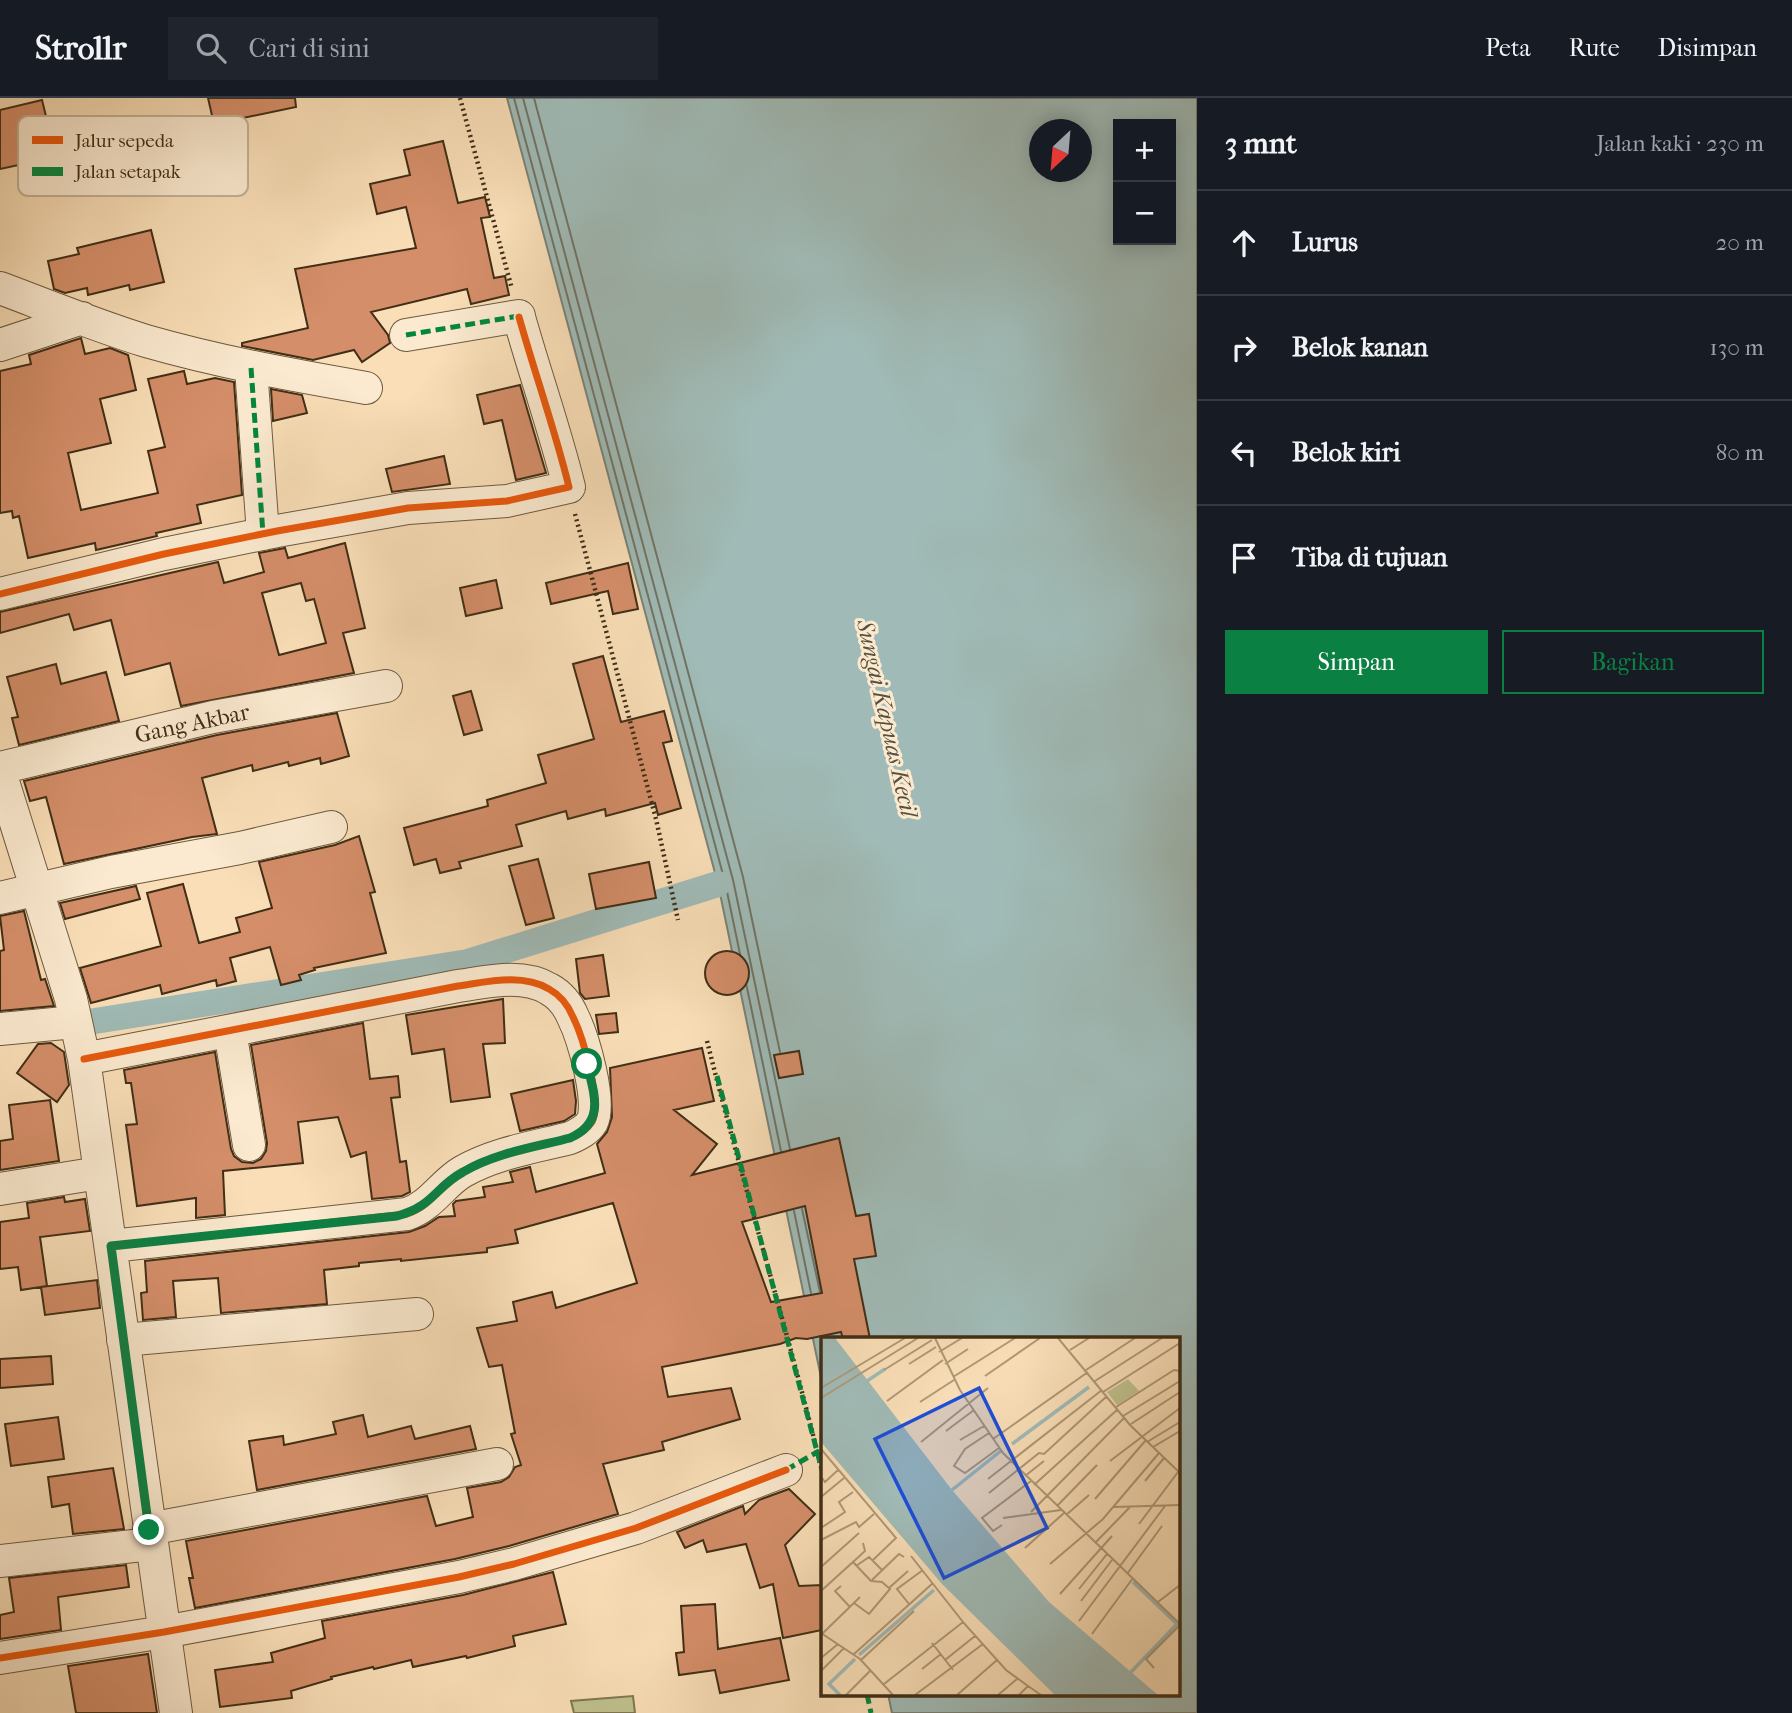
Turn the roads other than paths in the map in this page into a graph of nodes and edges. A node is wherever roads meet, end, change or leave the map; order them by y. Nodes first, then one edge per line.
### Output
1 (0, 288) edge
2 (82, 318) junction
3 (406, 335) dead end
4 (0, 345) edge
5 (251, 368) junction
6 (366, 388) dead end
7 (262, 534) junction
8 (0, 594) edge
9 (386, 686) dead end
10 (0, 770) edge
11 (331, 827) dead end
12 (37, 890) junction
13 (0, 898) edge
14 (0, 1029) edge
15 (78, 1031) junction
16 (230, 1031) junction
17 (249, 1145) dead end
18 (100, 1173) junction
19 (0, 1189) edge
20 (111, 1246) junction
21 (417, 1314) dead end
22 (122, 1340) junction
23 (498, 1464) dead end
24 (786, 1470) dead end
25 (150, 1537) junction
26 (0, 1561) edge
27 (164, 1632) junction
28 (0, 1658) edge
29 (176, 1713) edge

1 - 2 street
2 - 4 street
2 - 5 street
3 - 7 street
5 - 6 street
5 - 7 street
7 - 8 street
9 - 10 street, Gang Akbar
10 - 12 street
11 - 12 street
12 - 13 street
12 - 15 street
14 - 15 street
15 - 16 street
15 - 18 street
16 - 17 street
16 - 20 street
18 - 19 street
18 - 20 street
20 - 22 street
21 - 22 street
22 - 25 street
23 - 25 street
24 - 27 street
25 - 26 street
25 - 27 street
27 - 28 street
27 - 29 street

